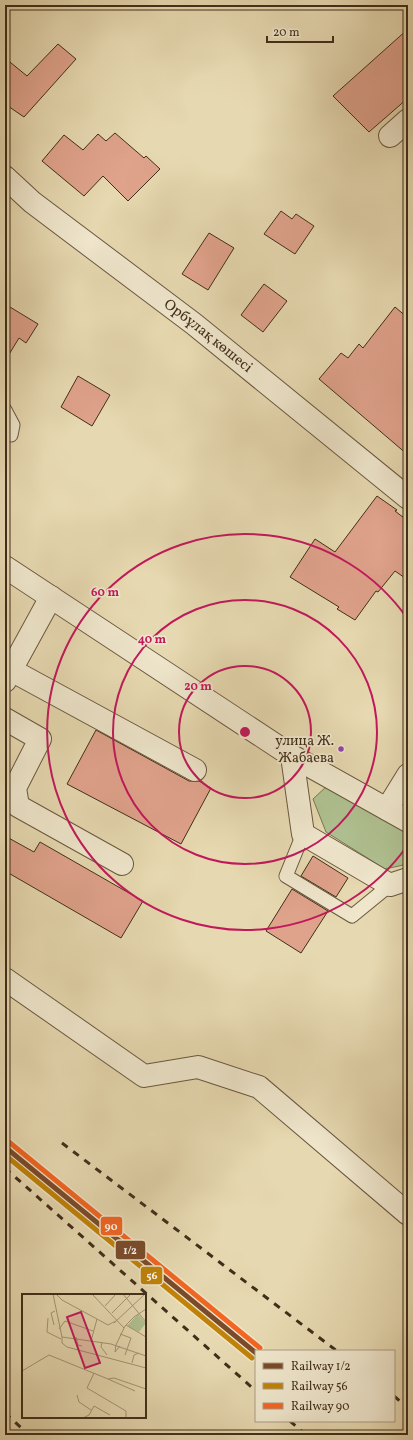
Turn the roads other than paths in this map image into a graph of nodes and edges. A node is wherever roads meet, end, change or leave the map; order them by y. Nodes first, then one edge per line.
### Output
1 (408, 120) edge
2 (390, 136) dead end
3 (5, 177) edge
4 (5, 410) edge
5 (11, 435) dead end
6 (408, 498) edge
7 (5, 567) edge
8 (51, 598) junction
9 (8, 676) edge
10 (5, 719) edge
11 (292, 756) junction
12 (195, 770) dead end
13 (408, 775) edge
14 (387, 809) junction
15 (408, 821) edge
16 (303, 834) junction
17 (122, 864) dead end
18 (399, 882) edge
19 (5, 979) edge
20 (408, 1214) edge

1 - 2 street
3 - 6 street, Орбұлақ көшесі
4 - 5 lane
7 - 8 street
8 - 9 street
8 - 11 street
9 - 12 street
10 - 17 street
11 - 14 street
11 - 16 street
13 - 14 street
14 - 15 street
16 - 18 street
16 - 18 lane
19 - 20 street

